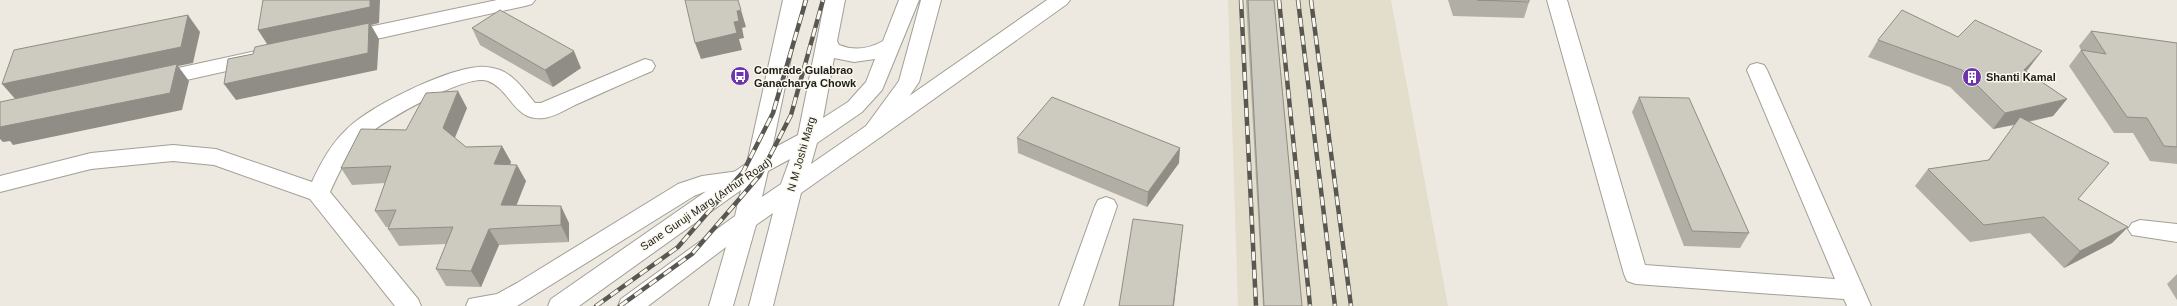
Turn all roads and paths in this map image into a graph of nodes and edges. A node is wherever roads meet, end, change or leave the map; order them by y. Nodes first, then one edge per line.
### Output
1 (526, 0) edge
2 (793, 0) edge
3 (835, 0) edge
4 (909, 0) edge
5 (931, 0) edge
6 (1060, 0) edge
7 (1557, 0) edge
8 (827, 41) junction
9 (325, 43) edge
10 (892, 44) junction
11 (278, 53) edge
12 (645, 66) dead end
13 (1757, 70) dead end
14 (139, 83) edge
15 (874, 131) junction
16 (808, 139) junction
17 (758, 166) junction
18 (739, 179) junction
19 (0, 184) edge
20 (791, 189) junction
21 (318, 193) junction
22 (1106, 206) dead end
23 (746, 220) junction
24 (2140, 229) dead end
25 (2177, 233) edge
26 (1855, 298) edge
27 (409, 306) edge
28 (478, 306) edge
29 (560, 306) edge
30 (630, 306) edge
31 (721, 306) edge
32 (761, 306) edge
33 (1071, 306) edge

1 - 9 street
2 - 17 street
3 - 8 street, N M Joshi Marg
4 - 10 street, Sane Guruji Marg (Arthur Road)
5 - 15 street
6 - 15 street
7 - 26 street
8 - 10 street
8 - 16 street, N M Joshi Marg
10 - 16 street, Sane Guruji Marg (Arthur Road)
11 - 14 street
12 - 21 street
13 - 26 street
15 - 20 street
16 - 17 street, Sane Guruji Marg (Arthur Road)
16 - 20 street, N M Joshi Marg
17 - 18 street, Sane Guruji Marg (Arthur Road)
17 - 23 street
18 - 28 street
18 - 29 street, Sane Guruji Marg (Arthur Road)
19 - 21 street
20 - 23 street
20 - 32 street, N M Joshi Marg
21 - 27 street
22 - 33 street
23 - 30 street
23 - 31 street
24 - 25 street

